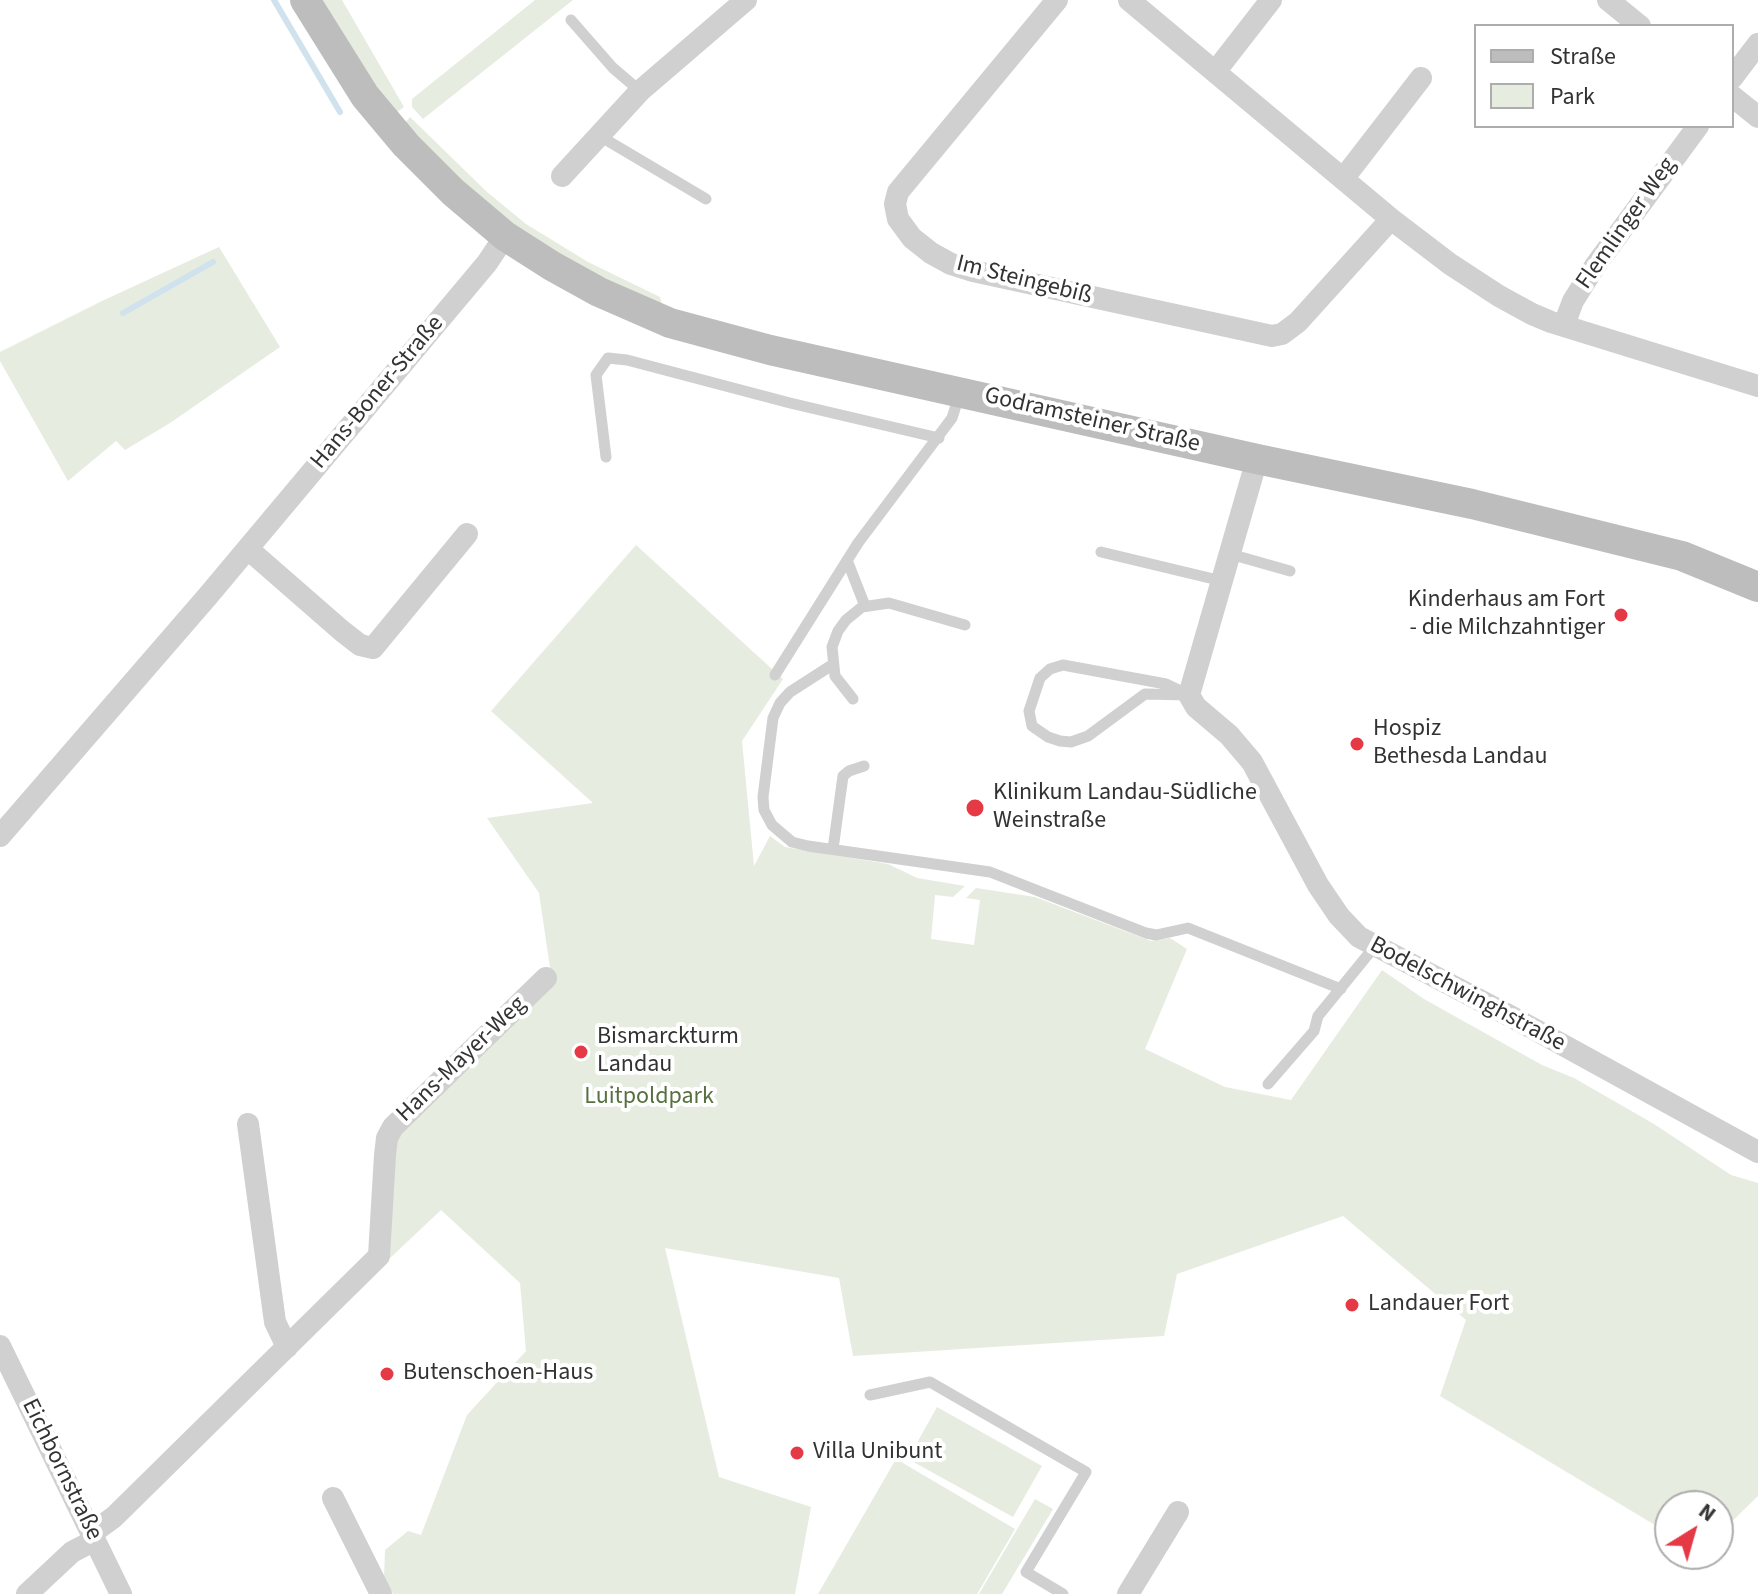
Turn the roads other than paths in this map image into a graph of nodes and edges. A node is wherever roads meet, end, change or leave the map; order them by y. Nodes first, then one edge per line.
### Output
1 (305, 0) edge
2 (746, 0) edge
3 (1057, 0) edge
4 (1129, 0) edge
5 (1271, 0) edge
6 (1608, 0) edge
7 (571, 20) dead end
8 (1638, 24) edge
9 (1758, 44) edge
10 (1215, 72) junction
11 (1734, 75) edge
12 (1421, 78) dead end
13 (640, 91) junction
14 (1734, 98) edge
15 (1758, 117) edge
16 (1697, 128) edge
17 (597, 135) junction
18 (562, 176) dead end
19 (1343, 179) junction
20 (706, 199) dead end
21 (1391, 219) junction
22 (505, 236) junction
23 (1564, 325) junction
24 (1758, 386) edge
25 (960, 391) junction
26 (939, 438) junction
27 (606, 457) dead end
28 (1257, 459) junction
29 (467, 534) dead end
30 (248, 549) junction
31 (1101, 552) dead end
32 (1230, 554) junction
33 (847, 560) junction
34 (1290, 571) dead end
35 (1222, 581) junction
36 (1758, 587) edge
37 (865, 606) junction
38 (965, 625) dead end
39 (832, 665) junction
40 (775, 675) dead end
41 (1131, 677) junction
42 (1189, 695) junction
43 (1138, 698) junction
44 (853, 699) dead end
45 (864, 766) dead end
46 (0, 836) edge
47 (833, 849) junction
48 (1367, 942) junction
49 (546, 978) dead end
50 (1341, 989) junction
51 (1268, 1084) dead end
52 (248, 1124) dead end
53 (1758, 1152) edge
54 (0, 1346) edge
55 (287, 1347) junction
56 (870, 1395) dead end
57 (333, 1498) dead end
58 (1178, 1512) dead end
59 (94, 1537) junction
60 (27, 1594) edge
61 (121, 1594) edge
62 (381, 1594) edge
63 (1063, 1594) edge
64 (1128, 1594) edge

1 - 22 street, Godramsteiner Straße
2 - 13 street
3 - 21 street, Im Steingebiß
4 - 10 street
5 - 10 street
6 - 8 street
7 - 13 lane
9 - 11 street
10 - 19 street
12 - 19 street
13 - 17 street
14 - 15 street
16 - 23 street, Flemlinger Weg
17 - 18 street
17 - 20 lane
19 - 21 street
21 - 23 street
22 - 25 street, Godramsteiner Straße
22 - 30 street, Hans-Boner-Straße
23 - 24 street
25 - 26 lane
25 - 28 street, Godramsteiner Straße
26 - 27 lane
26 - 33 lane
28 - 32 street
28 - 36 street, Godramsteiner Straße
29 - 30 street
30 - 46 street, Hans-Boner-Straße
31 - 35 lane
32 - 34 lane
32 - 35 street
33 - 37 lane
33 - 40 lane
35 - 42 street
37 - 38 lane
37 - 39 lane
39 - 44 lane
39 - 47 lane
41 - 42 lane
41 - 43 lane
41 - 43 lane
42 - 43 lane
42 - 48 street, Bodelschwinghstraße
45 - 47 lane
47 - 50 lane
48 - 50 lane
48 - 53 street, Bodelschwinghstraße
49 - 55 street, Hans-Mayer-Weg
50 - 51 lane
52 - 55 street
54 - 59 street, Eichbornstraße
55 - 59 street, Hans-Mayer-Weg
56 - 63 lane
57 - 62 street
58 - 64 street
59 - 60 street, Hans-Mayer-Weg
59 - 61 street, Eichbornstraße

